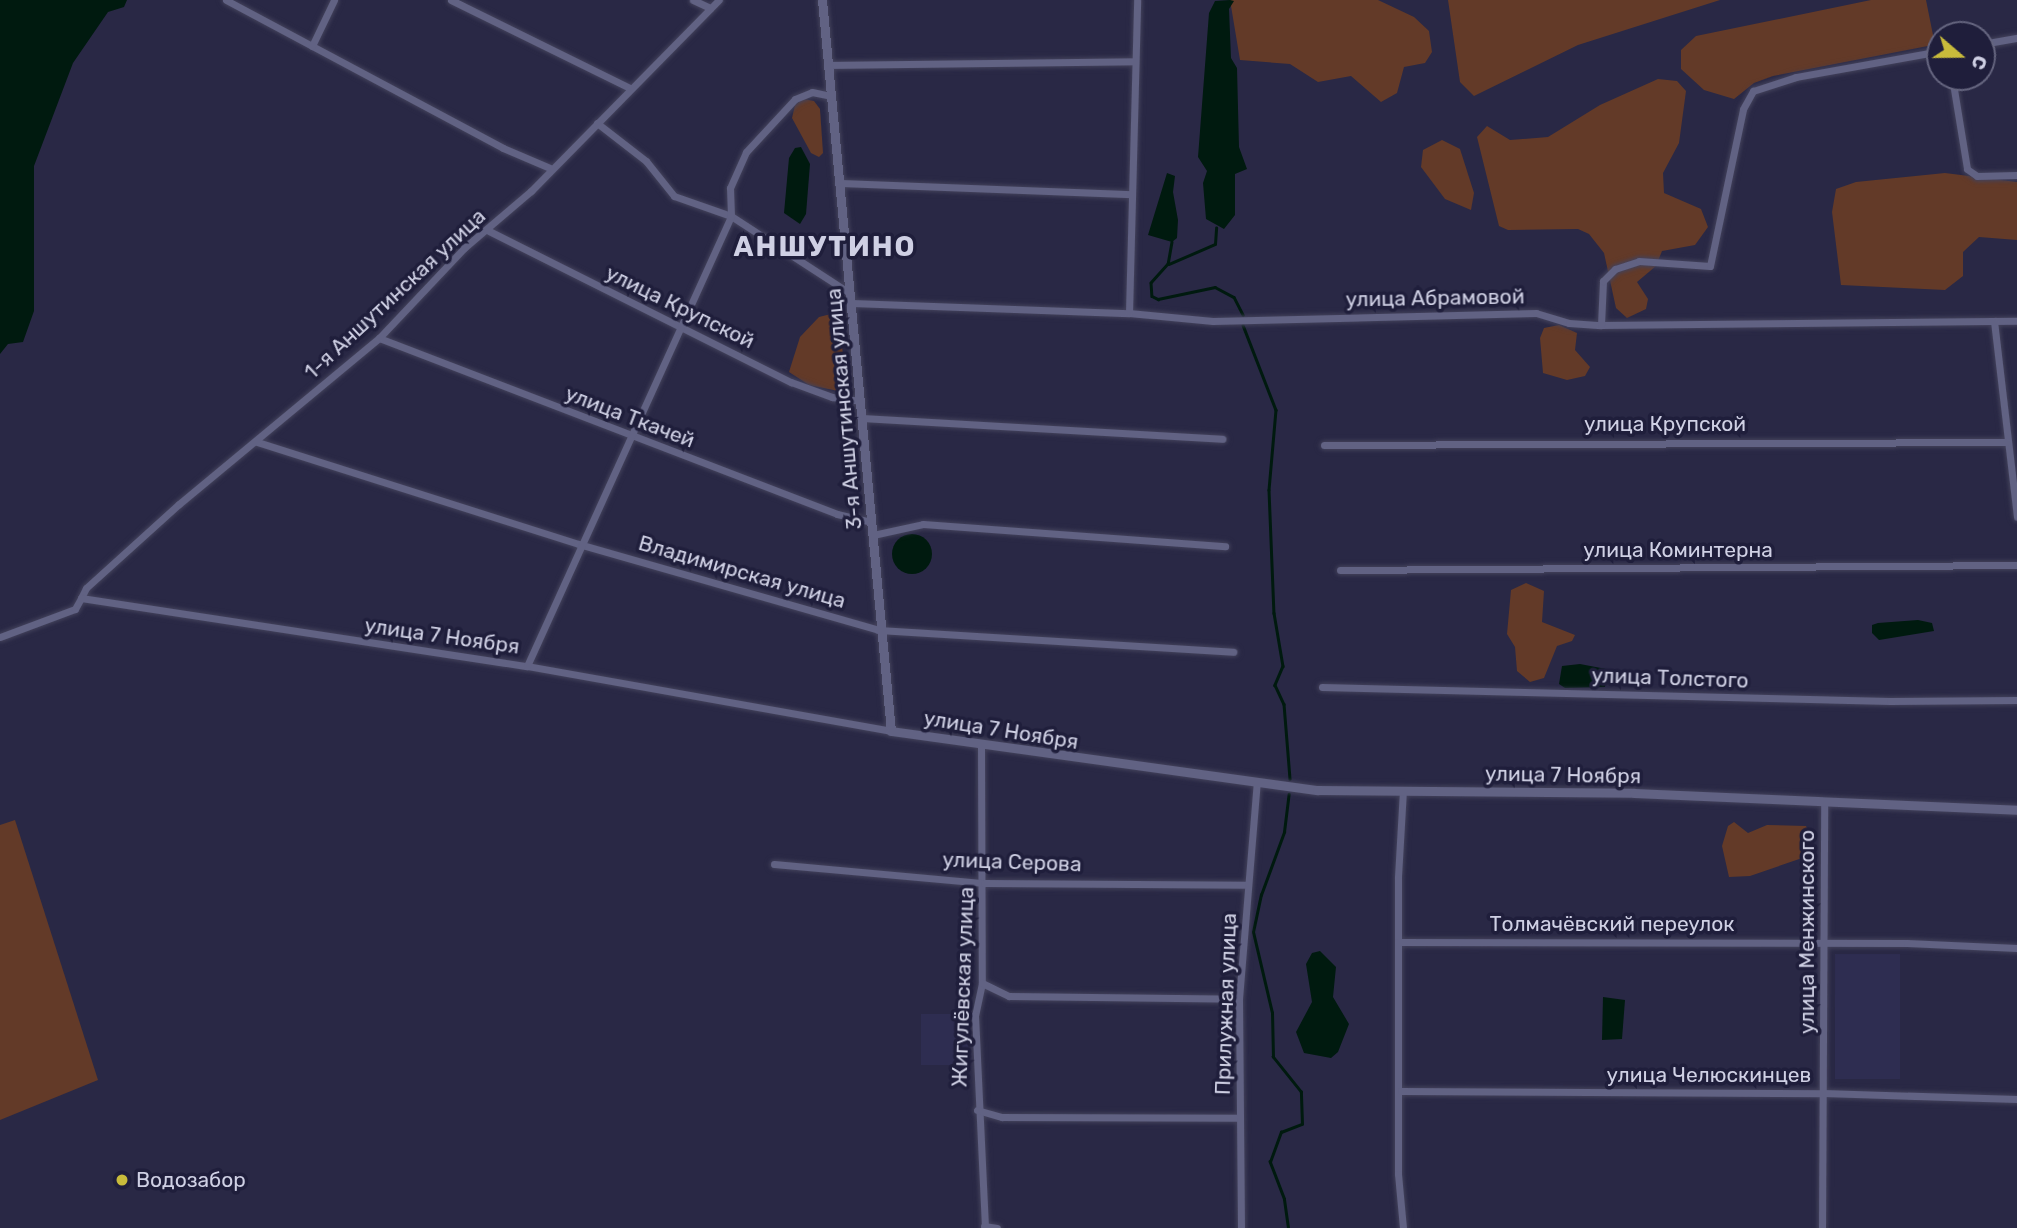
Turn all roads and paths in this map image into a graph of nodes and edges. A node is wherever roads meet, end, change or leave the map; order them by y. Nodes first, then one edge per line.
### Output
1 (226, 0) edge
2 (334, 0) edge
3 (451, 0) edge
4 (693, 0) edge
5 (719, 0) edge
6 (822, 0) edge
7 (1137, 0) edge
8 (710, 8) junction
9 (2017, 38) edge
10 (1996, 42) edge
11 (312, 46) junction
12 (1926, 54) edge
13 (1135, 61) junction
14 (828, 65) junction
15 (630, 88) junction
16 (1954, 91) edge
17 (831, 96) junction
18 (597, 123) junction
19 (550, 168) junction
20 (2017, 175) edge
21 (838, 183) junction
22 (1129, 194) junction
23 (731, 216) junction
24 (489, 231) junction
25 (852, 299) junction
26 (1129, 313) junction
27 (1994, 321) junction
28 (2017, 321) edge
29 (1601, 325) junction
30 (679, 326) junction
31 (379, 338) junction
32 (860, 401) junction
33 (861, 418) junction
34 (628, 436) junction
35 (1222, 439) dead end
36 (257, 442) junction
37 (2007, 442) junction
38 (1324, 445) dead end
39 (2017, 517) edge
40 (872, 522) junction
41 (873, 535) junction
42 (579, 544) junction
43 (1224, 547) dead end
44 (2017, 565) edge
45 (1339, 570) dead end
46 (81, 598) junction
47 (878, 629) junction
48 (0, 637) edge
49 (1233, 652) dead end
50 (527, 666) junction
51 (1322, 687) dead end
52 (2017, 700) edge
53 (891, 731) junction
54 (981, 746) junction
55 (1257, 782) junction
56 (1403, 790) junction
57 (1824, 805) junction
58 (2017, 810) edge
59 (774, 864) dead end
60 (984, 883) junction
61 (1248, 885) junction
62 (1398, 942) junction
63 (1825, 942) junction
64 (2017, 948) edge
65 (982, 983) junction
66 (1240, 999) junction
67 (1401, 1091) junction
68 (1823, 1093) junction
69 (2017, 1098) edge
70 (977, 1110) junction
71 (1240, 1118) junction
72 (985, 1227) edge
73 (997, 1228) edge
74 (1241, 1228) edge
75 (1403, 1228) edge
76 (1822, 1228) edge

1 - 11 street
2 - 11 street
3 - 15 street
4 - 8 street
5 - 8 street, 1-я Аншутинская улица
6 - 14 street, 3-я Аншутинская улица
7 - 13 street
8 - 15 street, 1-я Аншутинская улица
9 - 10 street
11 - 19 street
12 - 29 street
13 - 14 street
13 - 22 street
14 - 17 street, 3-я Аншутинская улица
15 - 18 street, 1-я Аншутинская улица
16 - 20 street
17 - 21 street, 3-я Аншутинская улица
17 - 23 street
18 - 19 street, 1-я Аншутинская улица
18 - 23 street
19 - 24 street, 1-я Аншутинская улица
21 - 22 street
21 - 25 street, 3-я Аншутинская улица
22 - 26 street
23 - 25 street
23 - 30 street
24 - 30 street, улица Крупской
24 - 31 street, 1-я Аншутинская улица
25 - 26 street, улица Абрамовой
25 - 32 street, 3-я Аншутинская улица
26 - 29 street, улица Абрамовой
27 - 28 street, улица Абрамовой
27 - 29 street, улица Абрамовой
27 - 37 street
30 - 32 street, улица Крупской
30 - 34 street
31 - 34 street, улица Ткачей
31 - 36 street, 1-я Аншутинская улица
32 - 33 street, 3-я Аншутинская улица
33 - 35 street
33 - 40 street, 3-я Аншутинская улица
34 - 40 street, улица Ткачей
34 - 42 street
36 - 42 street, Владимирская улица
36 - 46 street, 1-я Аншутинская улица
37 - 38 street, улица Крупской
37 - 39 street
40 - 41 street, 3-я Аншутинская улица
41 - 43 street
41 - 47 street, 3-я Аншутинская улица
42 - 47 street, Владимирская улица
42 - 50 street
44 - 45 street, улица Коминтерна
46 - 48 street
46 - 50 street, улица 7 Ноября
47 - 49 street, Владимирская улица
47 - 53 street, 3-я Аншутинская улица
50 - 53 street, улица 7 Ноября
51 - 52 street, улица Толстого
53 - 54 street, улица 7 Ноября
54 - 55 street, улица 7 Ноября
54 - 60 street, Жигулёвская улица
55 - 56 street, улица 7 Ноября
55 - 61 street, Прилужная улица
56 - 57 street, улица 7 Ноября
56 - 62 street
57 - 58 street, улица 7 Ноября
57 - 63 street, улица Менжинского
59 - 60 street, улица Серова
60 - 61 street, улица Серова
60 - 65 street, Жигулёвская улица
61 - 66 street, Прилужная улица
62 - 63 street, Толмачёвский переулок
62 - 67 street
63 - 64 street, Толмачёвский переулок
63 - 68 street, улица Менжинского
65 - 66 street
65 - 70 street, Жигулёвская улица
66 - 71 street, Прилужная улица
67 - 68 street, улица Челюскинцев
67 - 75 street
68 - 69 street, улица Челюскинцев
68 - 76 street, улица Менжинского
70 - 71 street
70 - 72 street, Жигулёвская улица
71 - 74 street, Прилужная улица
72 - 73 street

